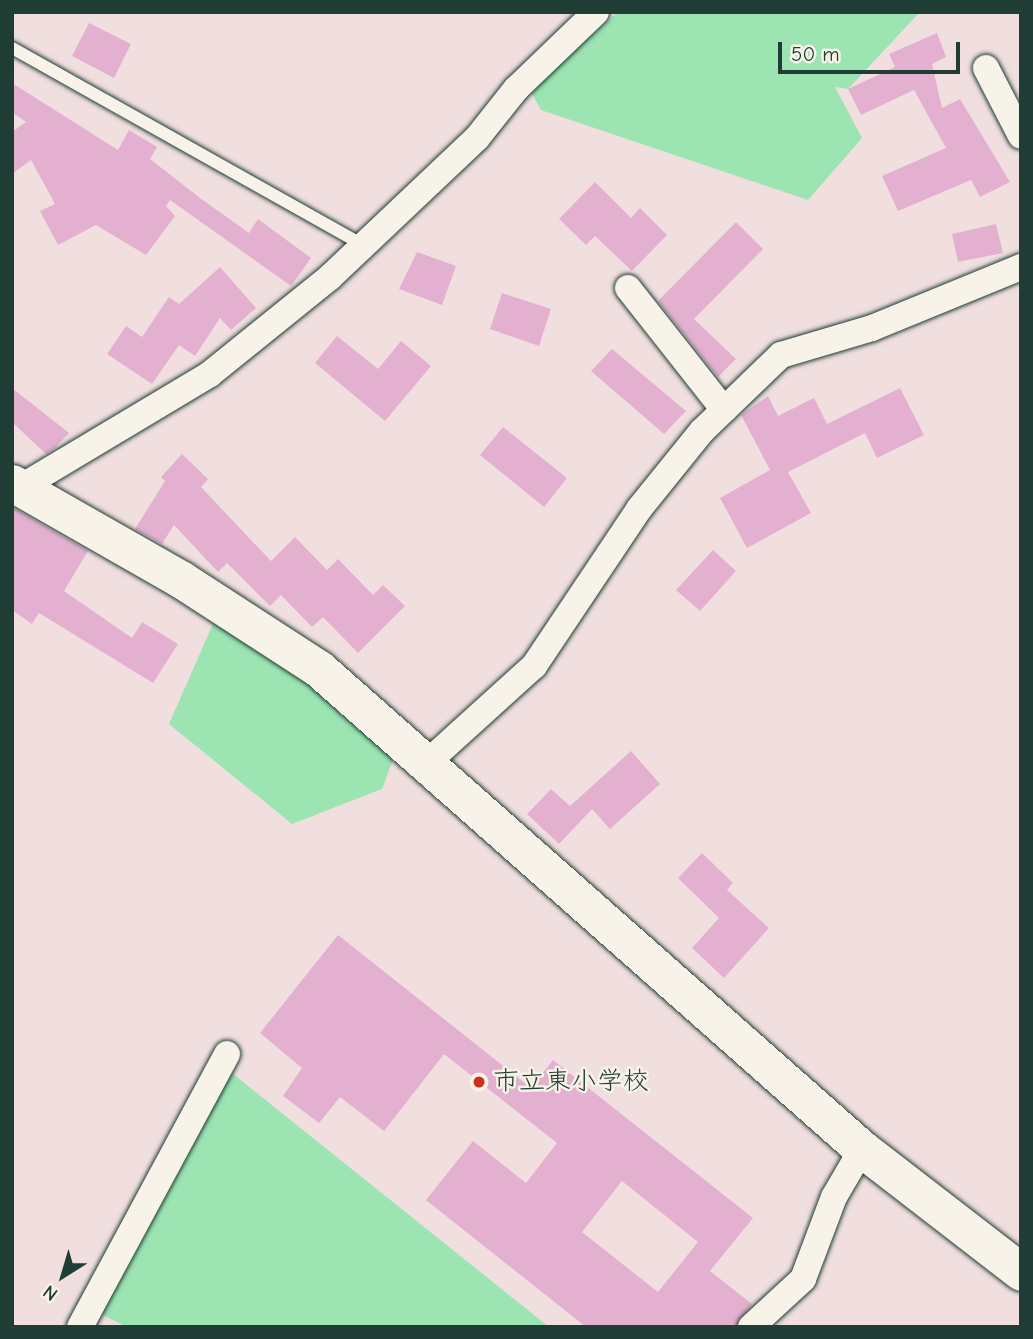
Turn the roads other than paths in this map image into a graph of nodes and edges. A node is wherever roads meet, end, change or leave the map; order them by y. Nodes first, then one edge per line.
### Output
1 (596, 12) edge
2 (12, 48) edge
3 (986, 68) dead end
4 (1021, 136) edge
5 (359, 243) junction
6 (1021, 267) edge
7 (628, 288) dead end
8 (724, 410) junction
9 (18, 485) edge
10 (428, 762) junction
11 (227, 1054) dead end
12 (862, 1149) junction
13 (1021, 1272) edge
14 (80, 1327) edge
15 (751, 1327) edge

1 - 5 street
2 - 5 lane
3 - 4 street
5 - 9 street
6 - 8 street
7 - 8 street
8 - 10 street
9 - 10 street
10 - 12 street
11 - 14 street
12 - 13 street
12 - 15 street

